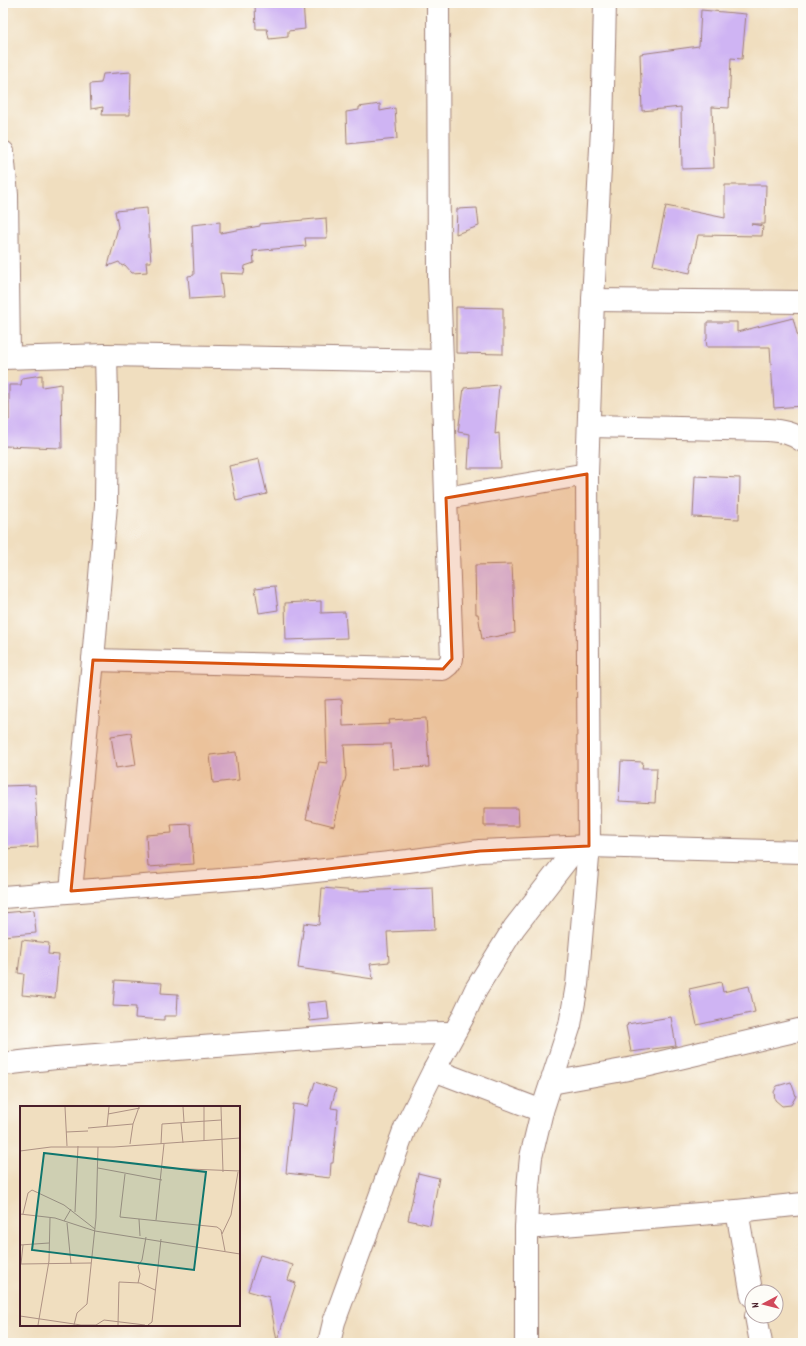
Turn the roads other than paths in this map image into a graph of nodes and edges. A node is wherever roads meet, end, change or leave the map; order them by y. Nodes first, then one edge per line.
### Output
1 (438, 3) edge
2 (605, 3) edge
3 (3, 152) edge
4 (593, 300) junction
5 (803, 302) edge
6 (106, 355) junction
7 (6, 358) edge
8 (442, 361) junction
9 (590, 426) junction
10 (803, 441) edge
11 (587, 474) junction
12 (446, 498) junction
13 (93, 660) junction
14 (582, 847) junction
15 (803, 852) edge
16 (71, 891) junction
17 (3, 897) edge
18 (803, 1029) edge
19 (453, 1033) junction
20 (3, 1064) edge
21 (434, 1070) junction
22 (551, 1083) junction
23 (542, 1111) junction
24 (803, 1204) edge
25 (736, 1211) junction
26 (526, 1228) junction
27 (750, 1284) edge
28 (757, 1324) edge
29 (329, 1343) edge
30 (526, 1343) edge
31 (761, 1343) edge

1 - 8 street
2 - 4 street
3 - 7 street
4 - 5 street
4 - 9 street
6 - 7 street
6 - 8 street
6 - 13 street
8 - 12 street
9 - 10 street
9 - 11 street
11 - 12 street
11 - 14 street
12 - 13 street
13 - 16 street
14 - 15 street
14 - 16 street
14 - 19 street
14 - 22 street
16 - 17 street
18 - 22 street
19 - 20 street
19 - 21 street
21 - 23 street
21 - 29 street
22 - 23 street
23 - 26 street
24 - 25 street
25 - 26 street
25 - 27 street
26 - 30 street
28 - 31 street

